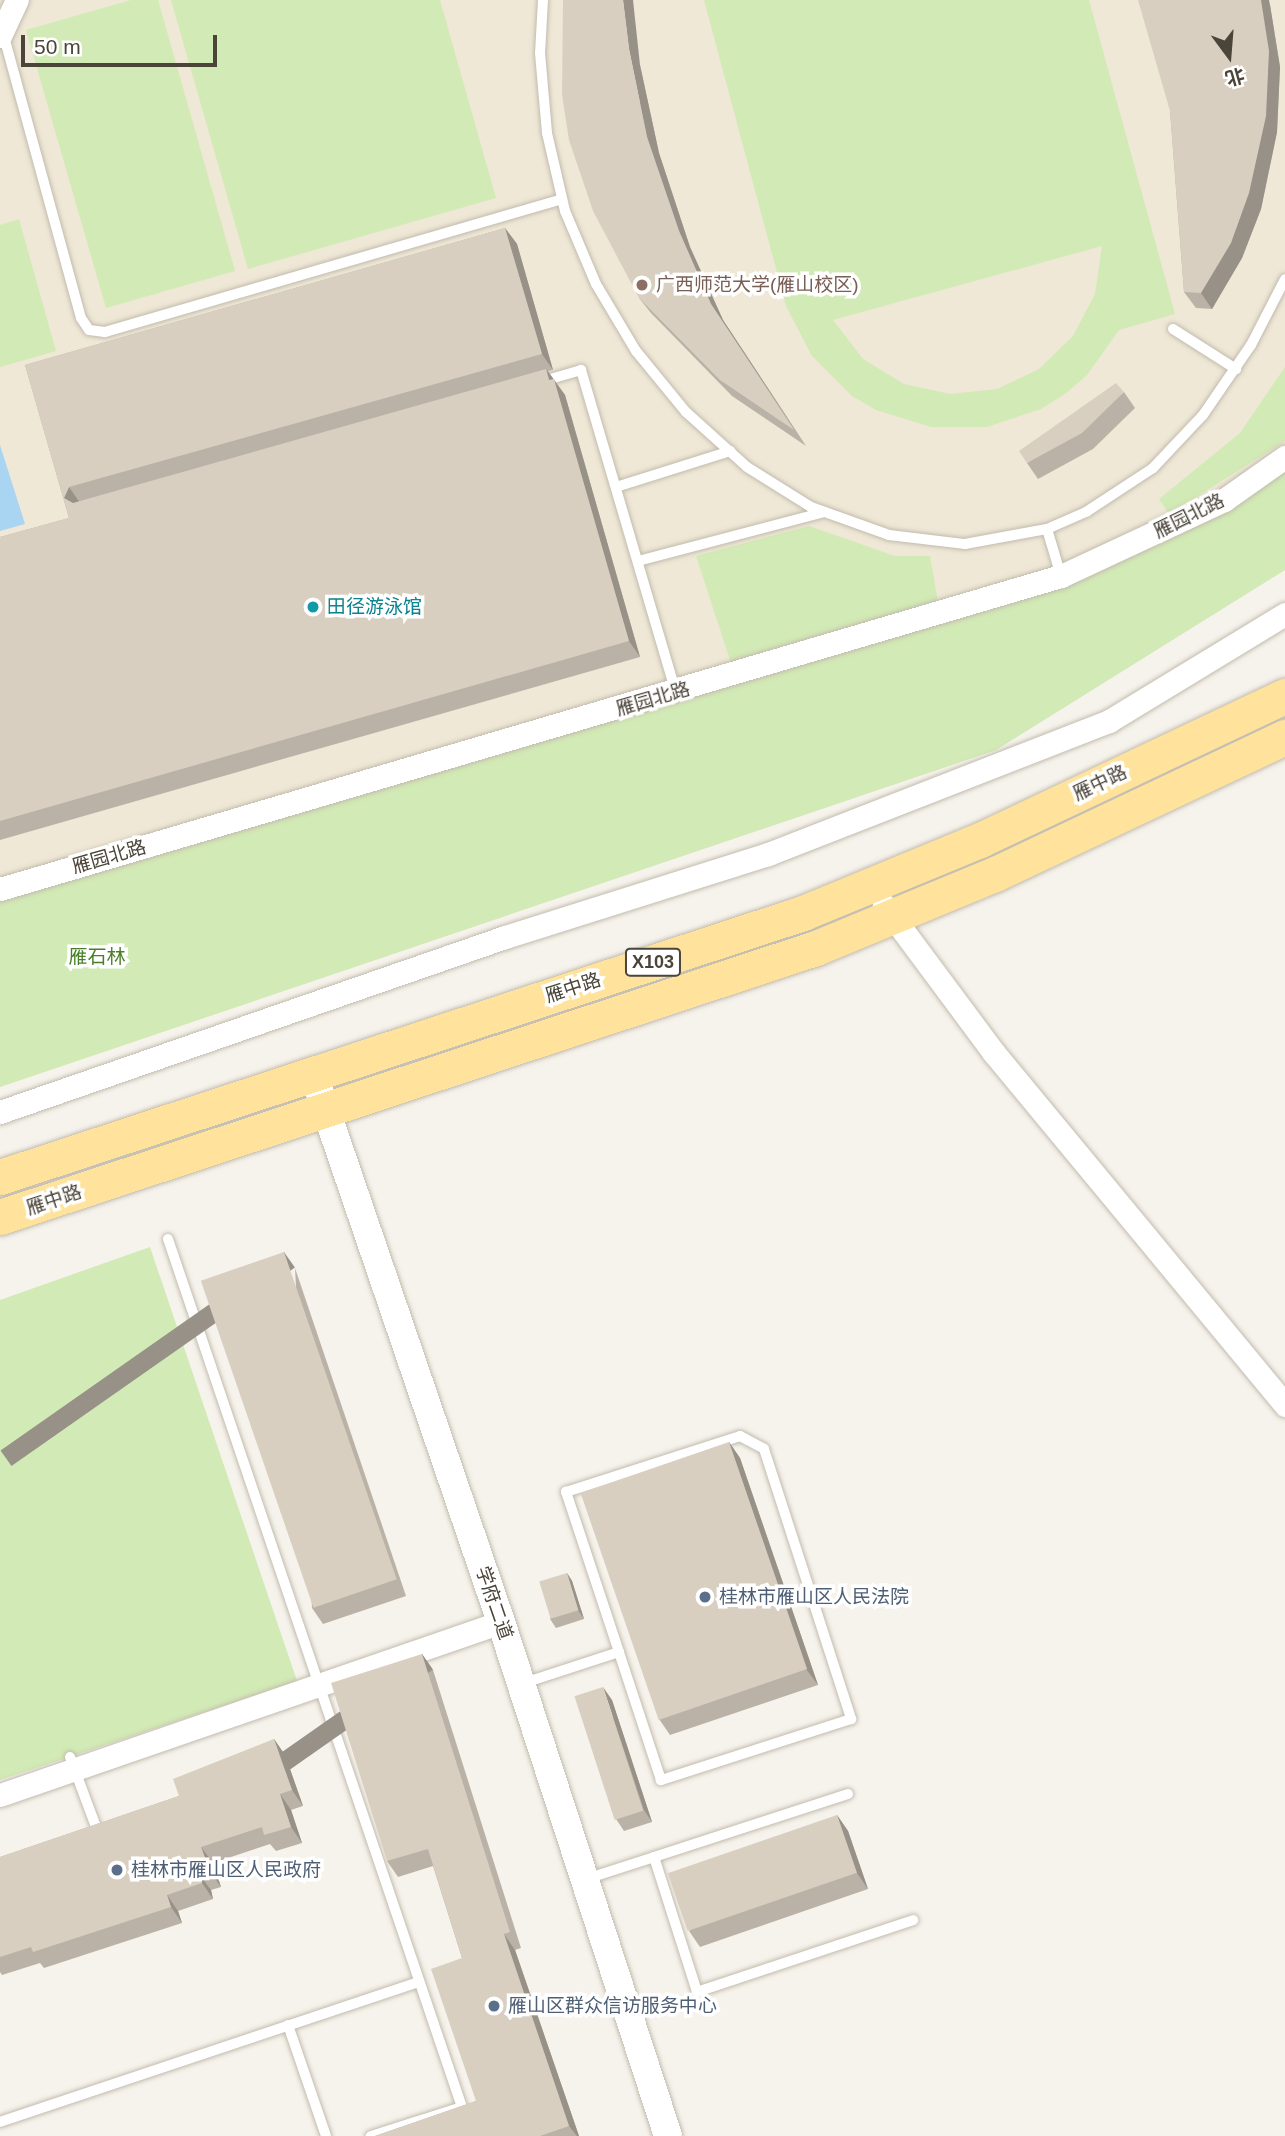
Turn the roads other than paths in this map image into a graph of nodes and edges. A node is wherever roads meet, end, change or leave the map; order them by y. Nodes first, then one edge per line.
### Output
1 (17, 0) edge
2 (543, 0) edge
3 (1, 34) edge
4 (562, 199) junction
5 (1285, 279) edge
6 (1173, 329) dead end
7 (1236, 369) junction
8 (529, 385) edge
9 (730, 451) junction
10 (1285, 457) edge
11 (616, 487) junction
12 (825, 512) junction
13 (1047, 529) junction
14 (638, 561) junction
15 (1061, 576) junction
16 (1285, 614) edge
17 (676, 692) junction
18 (1285, 696) edge
19 (1285, 737) edge
20 (873, 884) junction
21 (0, 889) edge
22 (890, 917) junction
23 (314, 1073) junction
24 (326, 1111) junction
25 (0, 1112) edge
26 (0, 1177) edge
27 (0, 1217) edge
28 (168, 1239) dead end
29 (1285, 1405) edge
30 (501, 1622) junction
31 (619, 1652) junction
32 (521, 1684) junction
33 (317, 1686) junction
34 (73, 1763) junction
35 (848, 1794) dead end
36 (0, 1795) edge
37 (96, 1827) edge
38 (654, 1857) junction
39 (585, 1879) junction
40 (913, 1920) dead end
41 (419, 1982) junction
42 (288, 2025) junction
43 (0, 2122) edge
44 (326, 2136) edge
45 (371, 2136) edge
46 (668, 2136) edge

1 - 3 street
2 - 4 lane
3 - 4 lane
4 - 9 lane
5 - 7 lane
6 - 7 lane
7 - 13 lane
8 - 11 lane
9 - 11 lane
9 - 12 lane
10 - 15 street, 雁园北路
11 - 14 lane
12 - 13 lane
12 - 14 lane
13 - 15 lane
14 - 17 lane
15 - 17 street, 雁园北路
16 - 25 street
17 - 21 street, 雁园北路
18 - 20 main road, 雁中路 / X103
19 - 22 main road, 雁中路 / X103
20 - 22 street
20 - 23 main road, 雁中路 / X103
22 - 24 main road, 雁中路 / X103
22 - 29 street
23 - 24 street, 学府二道
23 - 26 main road, 雁中路 / X103
24 - 27 main road, 雁中路 / X103
24 - 30 street, 学府二道
28 - 33 lane
30 - 32 street, 学府二道
30 - 33 street
31 - 31 lane
31 - 32 lane
32 - 39 street, 学府二道
33 - 34 street
33 - 41 lane
34 - 36 street
34 - 37 lane
35 - 38 lane
38 - 39 lane
38 - 40 lane
39 - 46 street, 学府二道
41 - 42 lane
41 - 45 lane
42 - 43 lane
42 - 44 lane

